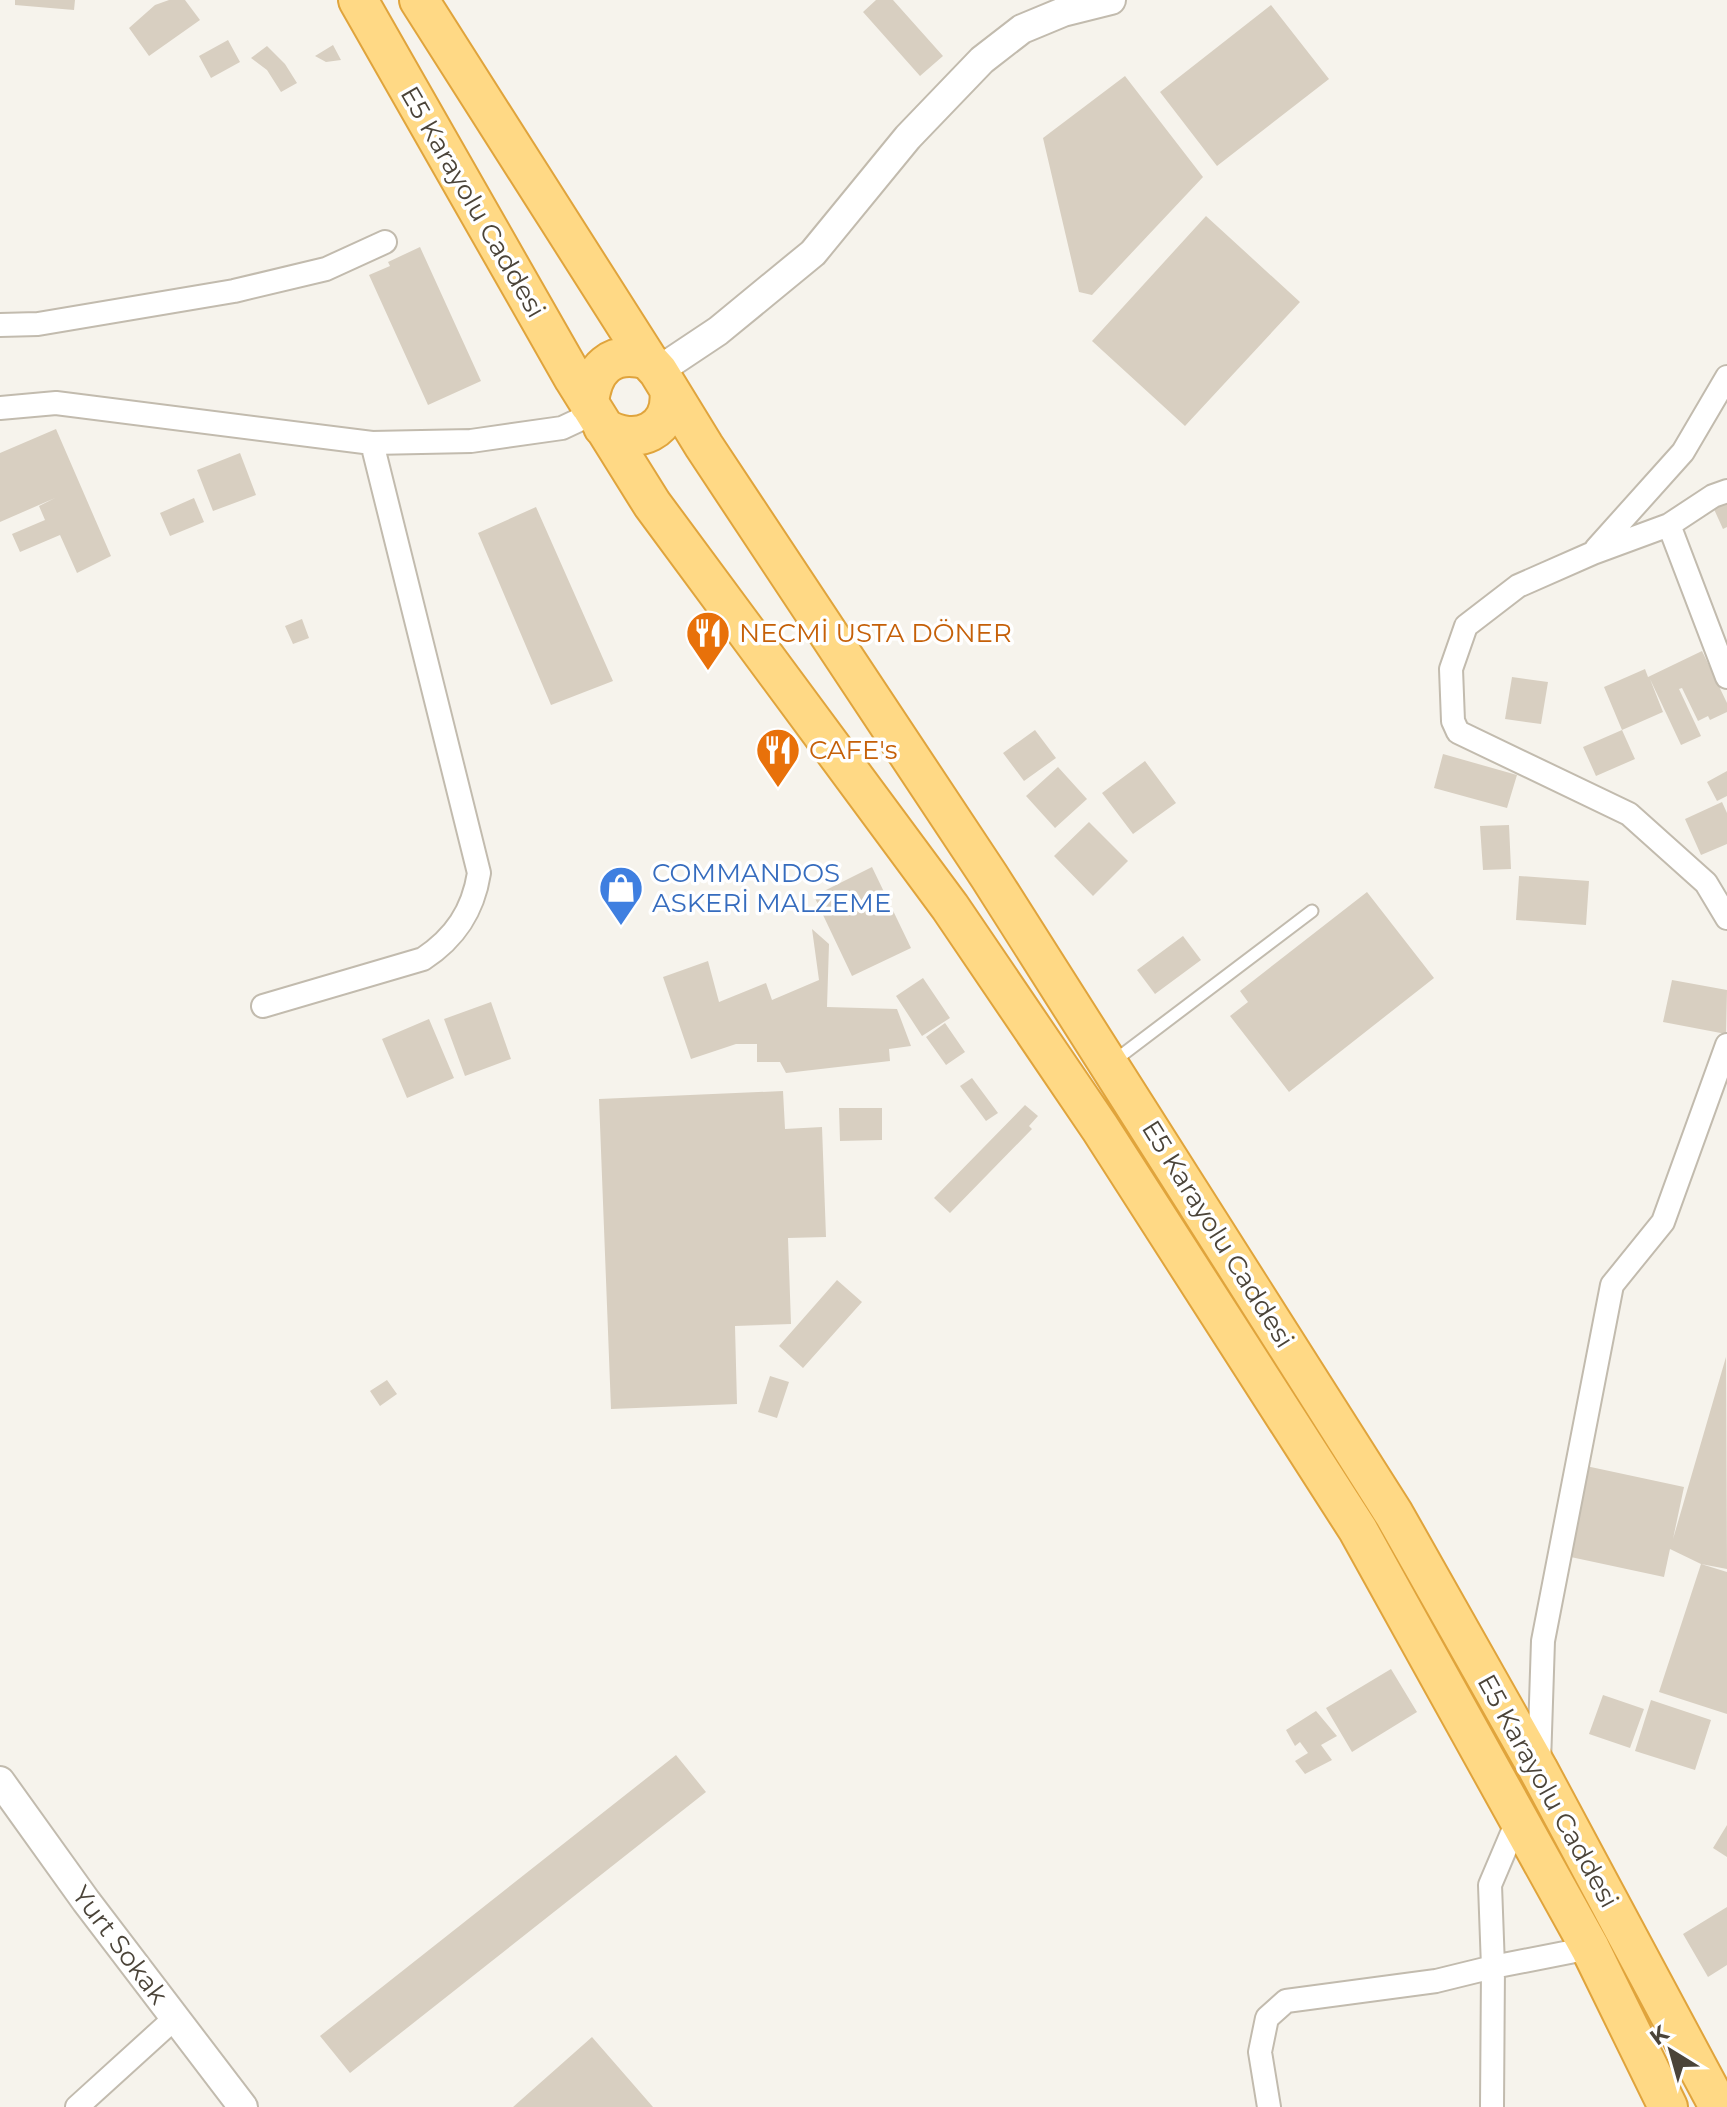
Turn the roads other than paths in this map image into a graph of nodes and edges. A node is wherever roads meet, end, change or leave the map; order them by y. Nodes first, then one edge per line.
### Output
1 (358, 0) edge
2 (419, 0) edge
3 (1111, 0) edge
4 (385, 242) dead end
5 (0, 325) edge
6 (658, 374) junction
7 (1727, 377) edge
8 (0, 408) edge
9 (595, 414) junction
10 (372, 443) junction
11 (1727, 491) edge
12 (1669, 525) junction
13 (1593, 553) junction
14 (1727, 677) edge
15 (1312, 911) dead end
16 (1727, 918) edge
17 (263, 1006) dead end
18 (1727, 1045) edge
19 (1110, 1063) junction
20 (1538, 1769) junction
21 (0, 1781) edge
22 (1518, 1819) junction
23 (1590, 1948) junction
24 (1493, 1967) junction
25 (175, 2018) junction
26 (77, 2107) edge
27 (243, 2107) edge
28 (1269, 2107) edge
29 (1492, 2107) edge
30 (1668, 2107) edge
31 (1719, 2107) edge

1 - 9 highway, E5 Karayolu Caddesi
2 - 6 highway, E5 Karayolu Caddesi
3 - 6 street
4 - 5 street
6 - 9 highway
6 - 9 highway
6 - 19 highway, E5 Karayolu Caddesi
7 - 13 street
8 - 10 street
9 - 10 street
9 - 22 highway, E5 Karayolu Caddesi
10 - 17 street
11 - 12 street
12 - 13 street
12 - 14 street
13 - 16 street
15 - 19 lane
18 - 20 street
19 - 20 highway, E5 Karayolu Caddesi
20 - 31 highway, E5 Karayolu Caddesi
21 - 25 street, Yurt Sokak
22 - 23 highway, E5 Karayolu Caddesi
22 - 24 street
23 - 24 street
23 - 30 highway, E5 Karayolu Caddesi
24 - 28 street
24 - 29 street
25 - 26 street
25 - 27 street, Yurt Sokak

